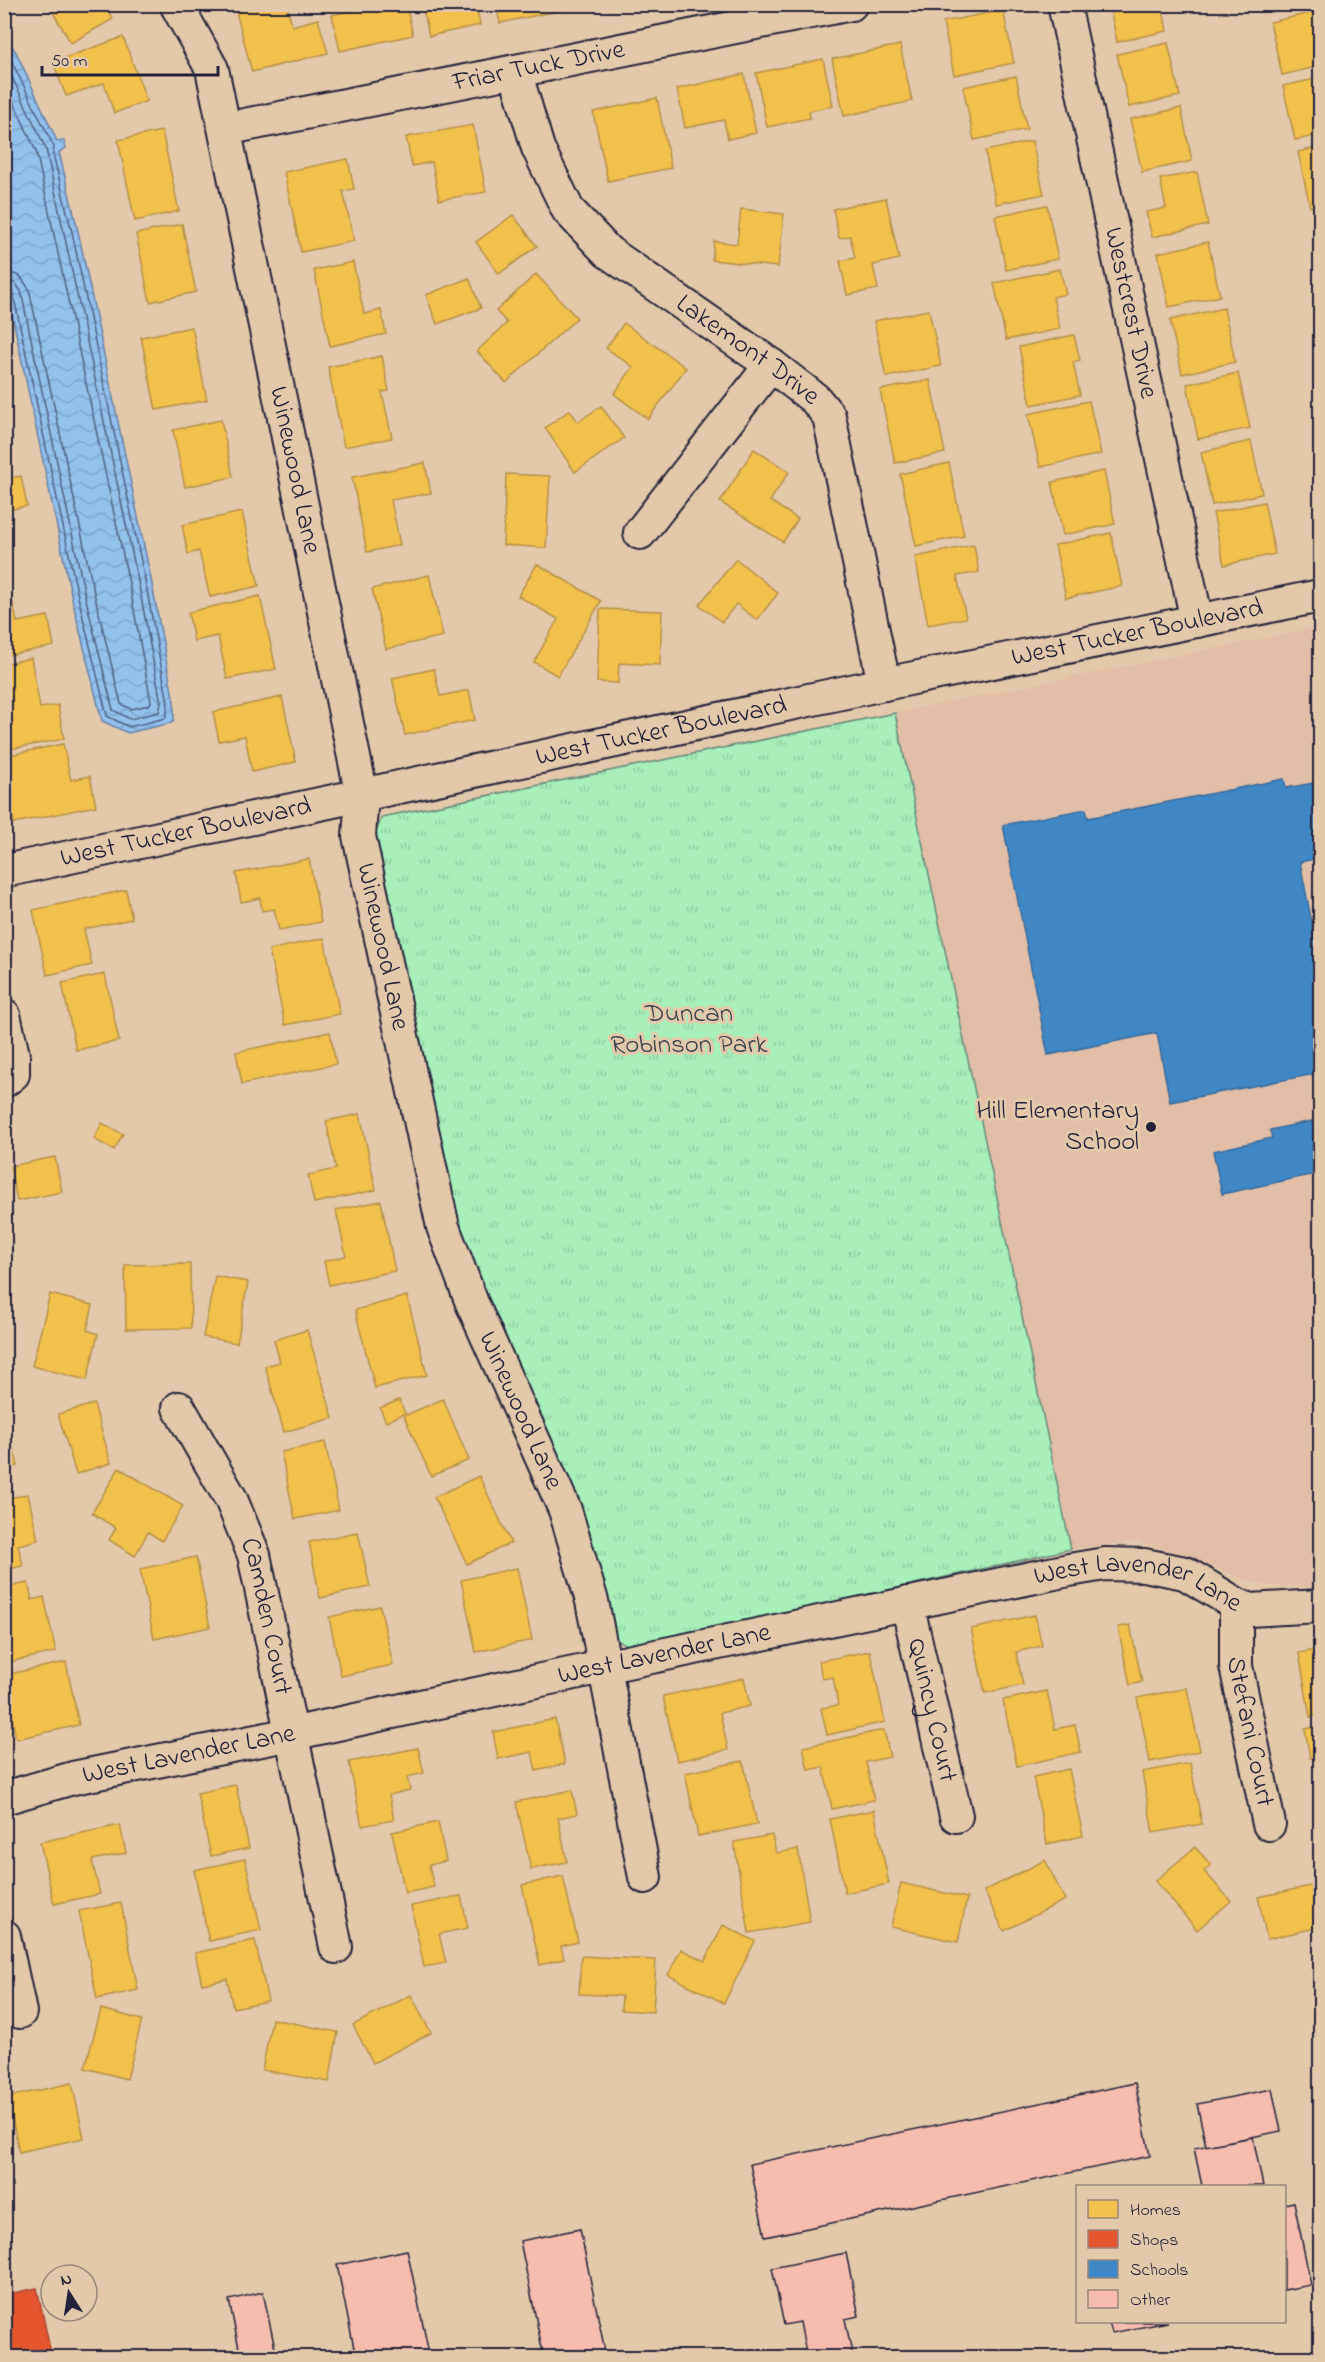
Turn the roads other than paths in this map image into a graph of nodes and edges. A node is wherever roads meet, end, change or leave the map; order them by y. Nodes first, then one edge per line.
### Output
1 (176, 4) edge
2 (851, 4) edge
3 (1064, 4) edge
4 (515, 71) junction
5 (225, 129) junction
6 (771, 364) junction
7 (640, 533) dead end
8 (1320, 596) edge
9 (1197, 621) junction
10 (884, 684) junction
11 (362, 796) junction
12 (4, 871) edge
13 (4, 1015) edge
14 (4, 1081) edge
15 (179, 1408) dead end
16 (908, 1603) junction
17 (1236, 1604) junction
18 (1320, 1606) edge
19 (604, 1666) junction
20 (291, 1734) junction
21 (4, 1798) edge
22 (956, 1816) dead end
23 (1269, 1824) dead end
24 (645, 1877) dead end
25 (4, 1936) edge
26 (336, 1947) dead end
27 (20, 2012) dead end

1 - 5 street, Winewood Lane
2 - 4 street, Friar Tuck Drive
3 - 9 street, Westcrest Drive
4 - 5 street, Friar Tuck Drive
4 - 6 street, Lakemont Drive
5 - 11 street, Winewood Lane
6 - 7 street
6 - 10 street, Lakemont Drive
8 - 9 street, West Tucker Boulevard
9 - 10 street, West Tucker Boulevard
10 - 11 street, West Tucker Boulevard
11 - 12 street, West Tucker Boulevard
11 - 19 street, Winewood Lane
13 - 14 street
15 - 20 street, Camden Court
16 - 17 street, West Lavender Lane
16 - 19 street, West Lavender Lane
16 - 22 street, Quincy Court
17 - 18 street, West Lavender Lane
17 - 23 street, Stefani Court
19 - 20 street, West Lavender Lane
19 - 24 street, Winewood Lane
20 - 21 street, West Lavender Lane
20 - 26 street, Camden Court
25 - 27 street

